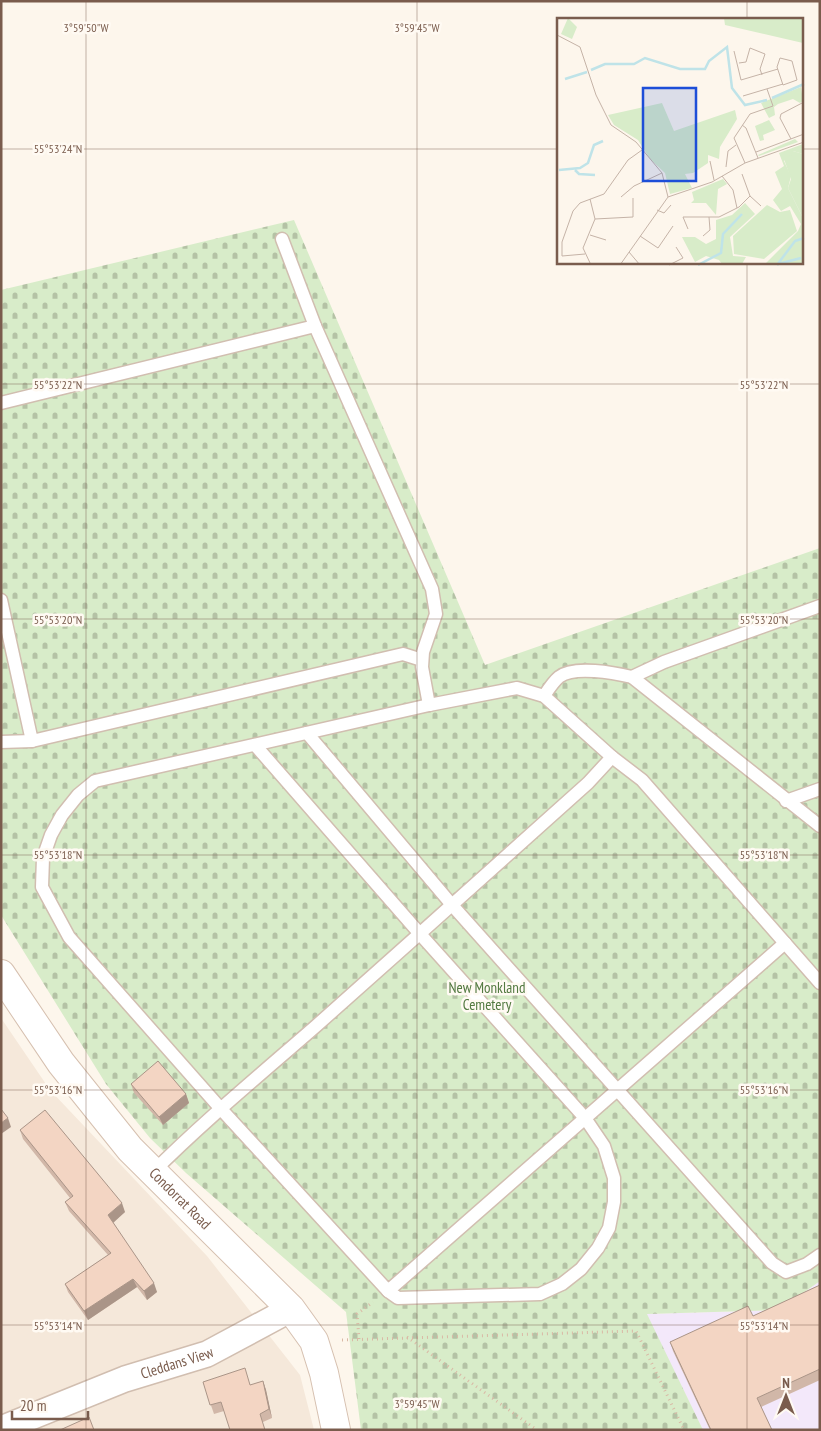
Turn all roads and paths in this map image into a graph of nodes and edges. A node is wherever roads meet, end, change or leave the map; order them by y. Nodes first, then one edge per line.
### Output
1 (282, 239) dead end
2 (315, 326) junction
3 (1, 403) edge
4 (1, 600) edge
5 (820, 606) edge
6 (422, 660) junction
7 (632, 677) junction
8 (544, 696) junction
9 (429, 705) junction
10 (307, 733) junction
11 (32, 741) junction
12 (1, 742) edge
13 (255, 745) junction
14 (612, 757) junction
15 (820, 789) edge
16 (786, 801) junction
17 (820, 826) edge
18 (452, 905) junction
19 (420, 934) junction
20 (785, 943) junction
21 (1, 974) edge
22 (820, 983) edge
23 (617, 1090) junction
24 (222, 1109) junction
25 (585, 1118) junction
26 (152, 1173) junction
27 (820, 1255) edge
28 (388, 1291) junction
29 (291, 1309) junction
30 (407, 1337) junction
31 (358, 1339) junction
32 (314, 1342) junction
33 (1, 1429) edge
34 (336, 1430) edge
35 (536, 1430) edge
36 (684, 1430) edge

1 - 2 lane
2 - 3 lane
2 - 6 lane
4 - 11 lane
5 - 7 lane
6 - 9 lane
6 - 11 lane
7 - 8 lane
7 - 16 lane
8 - 9 lane
8 - 14 lane
9 - 10 lane
10 - 13 lane
10 - 18 lane
11 - 12 lane
13 - 19 lane
13 - 24 lane
14 - 18 lane
14 - 20 lane
15 - 16 lane
16 - 17 lane
18 - 19 lane
18 - 23 lane
19 - 24 lane
19 - 25 lane
20 - 22 lane
20 - 23 lane
21 - 26 main road, Condorrat Road
23 - 25 lane
23 - 27 lane
24 - 26 lane
24 - 28 lane
25 - 28 lane
25 - 28 lane
26 - 29 main road, Condorrat Road
28 - 31 path
29 - 32 main road, Condorrat Road
29 - 33 street, Cleddans View
30 - 31 path
30 - 35 path
30 - 36 path
31 - 32 path
32 - 34 main road, Condorrat Road

